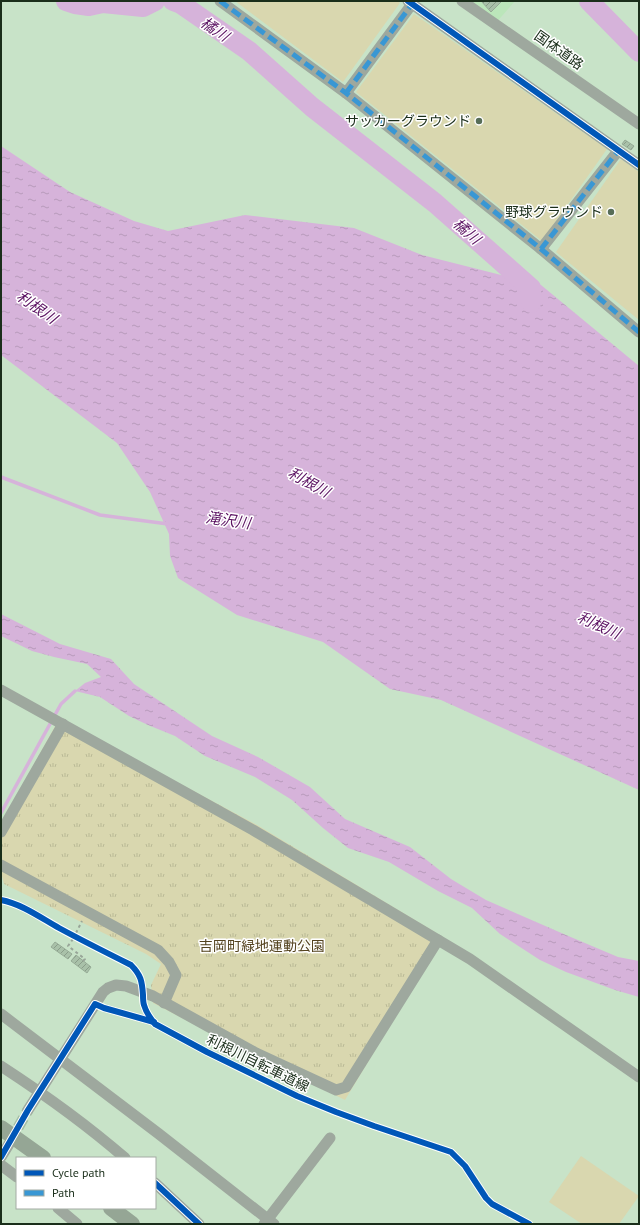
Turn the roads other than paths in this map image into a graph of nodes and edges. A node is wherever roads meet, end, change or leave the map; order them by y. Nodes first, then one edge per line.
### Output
1 (220, 1) edge
2 (462, 1) edge
3 (410, 2) edge
4 (346, 93) junction
5 (639, 124) edge
6 (618, 151) junction
7 (639, 165) edge
8 (541, 249) junction
9 (639, 332) edge
10 (1, 690) edge
11 (63, 724) junction
12 (1, 832) edge
13 (1, 865) edge
14 (438, 940) junction
15 (164, 1003) junction
16 (1, 1014) edge
17 (60, 1060) junction
18 (1, 1066) edge
19 (639, 1076) edge
20 (40, 1092) junction
21 (28, 1110) tunnel mouth
22 (1, 1128) edge
23 (330, 1138) dead end
24 (9, 1144) tunnel mouth
25 (1, 1157) edge
26 (42, 1157) edge
27 (124, 1157) edge
28 (1, 1166) edge
29 (16, 1176) edge
30 (156, 1184) edge
31 (59, 1209) edge
32 (103, 1209) edge
33 (112, 1209) edge
34 (269, 1222) edge
35 (77, 1224) edge
36 (120, 1224) edge
37 (132, 1224) edge
38 (199, 1224) edge

1 - 4 street
2 - 5 street, 国体道路
3 - 4 street
3 - 6 street
4 - 8 street
6 - 7 street
6 - 8 street
8 - 9 street
10 - 11 street
11 - 12 street
11 - 14 street
13 - 15 street
14 - 15 street
14 - 19 street
15 - 17 street
16 - 17 street
17 - 20 street
17 - 34 street
18 - 20 street
20 - 21 street
20 - 27 street
22 - 26 highway
23 - 34 street
24 - 25 street
28 - 29 street
30 - 38 street
31 - 35 street
32 - 36 highway
33 - 37 highway

